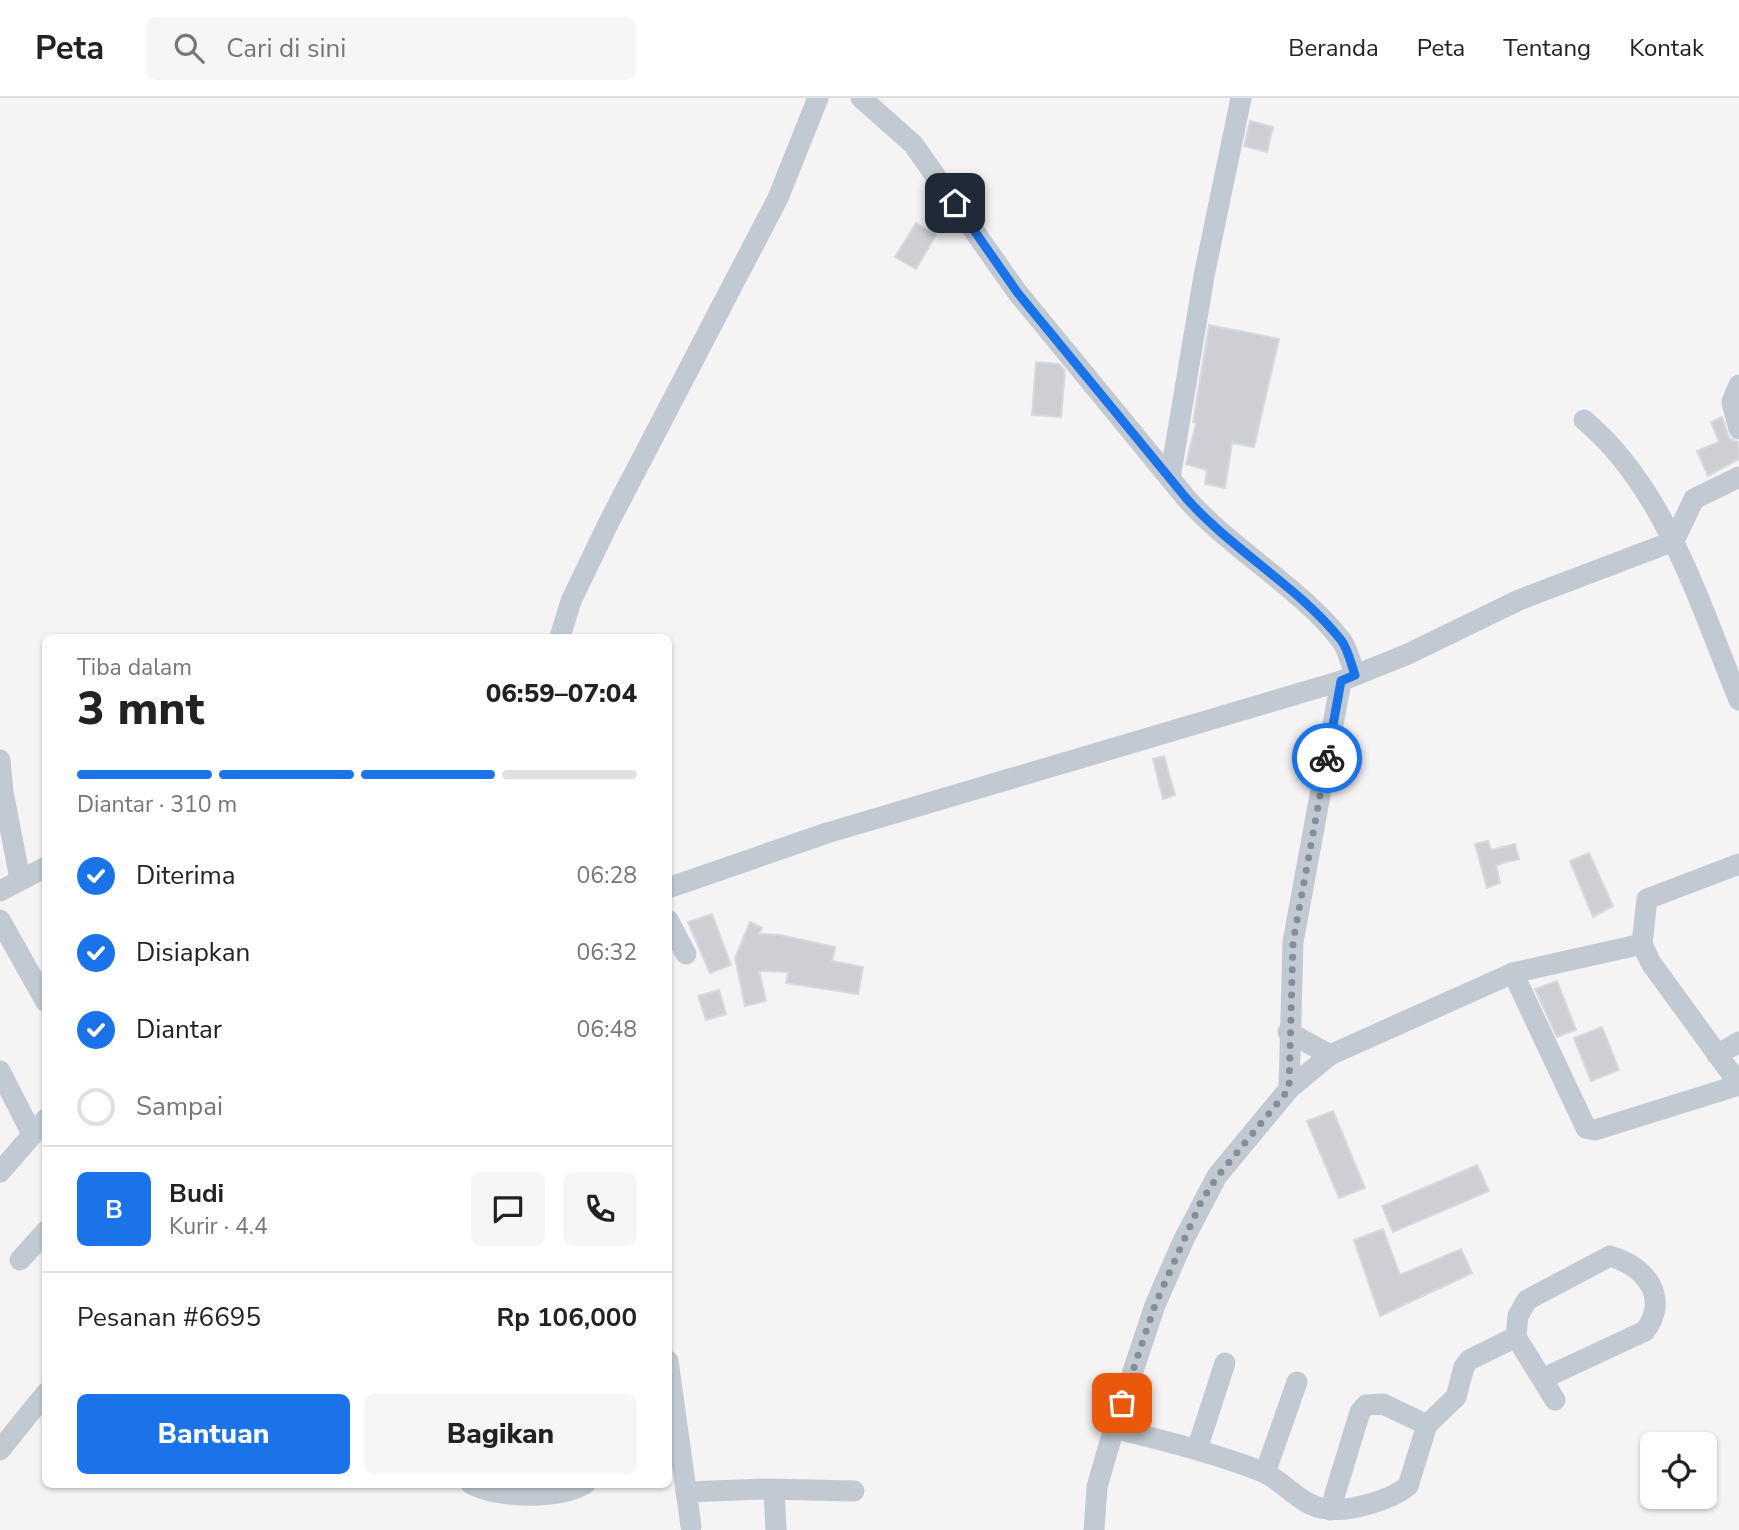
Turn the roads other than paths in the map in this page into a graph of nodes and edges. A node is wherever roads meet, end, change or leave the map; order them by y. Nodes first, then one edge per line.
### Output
1 (818, 98) edge
2 (861, 98) edge
3 (1241, 98) edge
4 (1739, 385) edge
5 (1584, 420) dead end
6 (1739, 429) edge
7 (1739, 477) edge
8 (1170, 478) junction
9 (1674, 541) junction
10 (562, 634) edge
11 (1348, 678) junction
12 (1739, 699) edge
13 (0, 760) edge
14 (1, 792) edge
15 (1739, 864) edge
16 (42, 869) edge
17 (20, 879) junction
18 (672, 887) edge
19 (0, 891) edge
20 (0, 920) edge
21 (672, 927) edge
22 (1642, 944) junction
23 (686, 954) dead end
24 (1513, 974) junction
25 (42, 995) edge
26 (1289, 1032) junction
27 (1739, 1042) edge
28 (1330, 1055) junction
29 (1717, 1055) junction
30 (0, 1071) edge
31 (1739, 1085) edge
32 (1289, 1089) junction
33 (39, 1127) edge
34 (0, 1172) edge
35 (42, 1235) edge
36 (20, 1260) dead end
37 (1516, 1337) junction
38 (1225, 1363) dead end
39 (1542, 1379) junction
40 (1297, 1382) dead end
41 (42, 1398) edge
42 (1555, 1399) dead end
43 (672, 1418) edge
44 (1427, 1425) junction
45 (1114, 1428) junction
46 (1197, 1449) junction
47 (0, 1450) edge
48 (675, 1460) edge
49 (1265, 1473) junction
50 (480, 1488) edge
51 (576, 1488) edge
52 (774, 1490) junction
53 (854, 1491) dead end
54 (686, 1492) junction
55 (1330, 1510) junction
56 (691, 1526) dead end
57 (776, 1530) edge
58 (1094, 1530) edge

1 - 10 street
2 - 8 street
3 - 8 street
4 - 6 street
5 - 9 street
7 - 9 street
8 - 11 street
9 - 11 street
9 - 12 street
11 - 18 street
11 - 26 street
13 - 14 street
14 - 17 street
15 - 22 street
16 - 17 street
17 - 19 street
20 - 25 street
21 - 23 street
22 - 24 street
22 - 29 street
24 - 28 street
24 - 31 street
26 - 28 street
26 - 32 street
27 - 29 street
28 - 32 street
29 - 31 street
30 - 33 street
32 - 45 street
33 - 34 street
35 - 36 street
37 - 39 street
37 - 39 street
37 - 44 street
38 - 46 street
39 - 42 street
40 - 49 street
41 - 47 street
43 - 48 street
44 - 55 street
44 - 55 street
45 - 46 street
45 - 58 street
46 - 49 street
48 - 54 street
49 - 55 street
50 - 51 street
52 - 53 street
52 - 54 street
52 - 57 street
54 - 56 street

